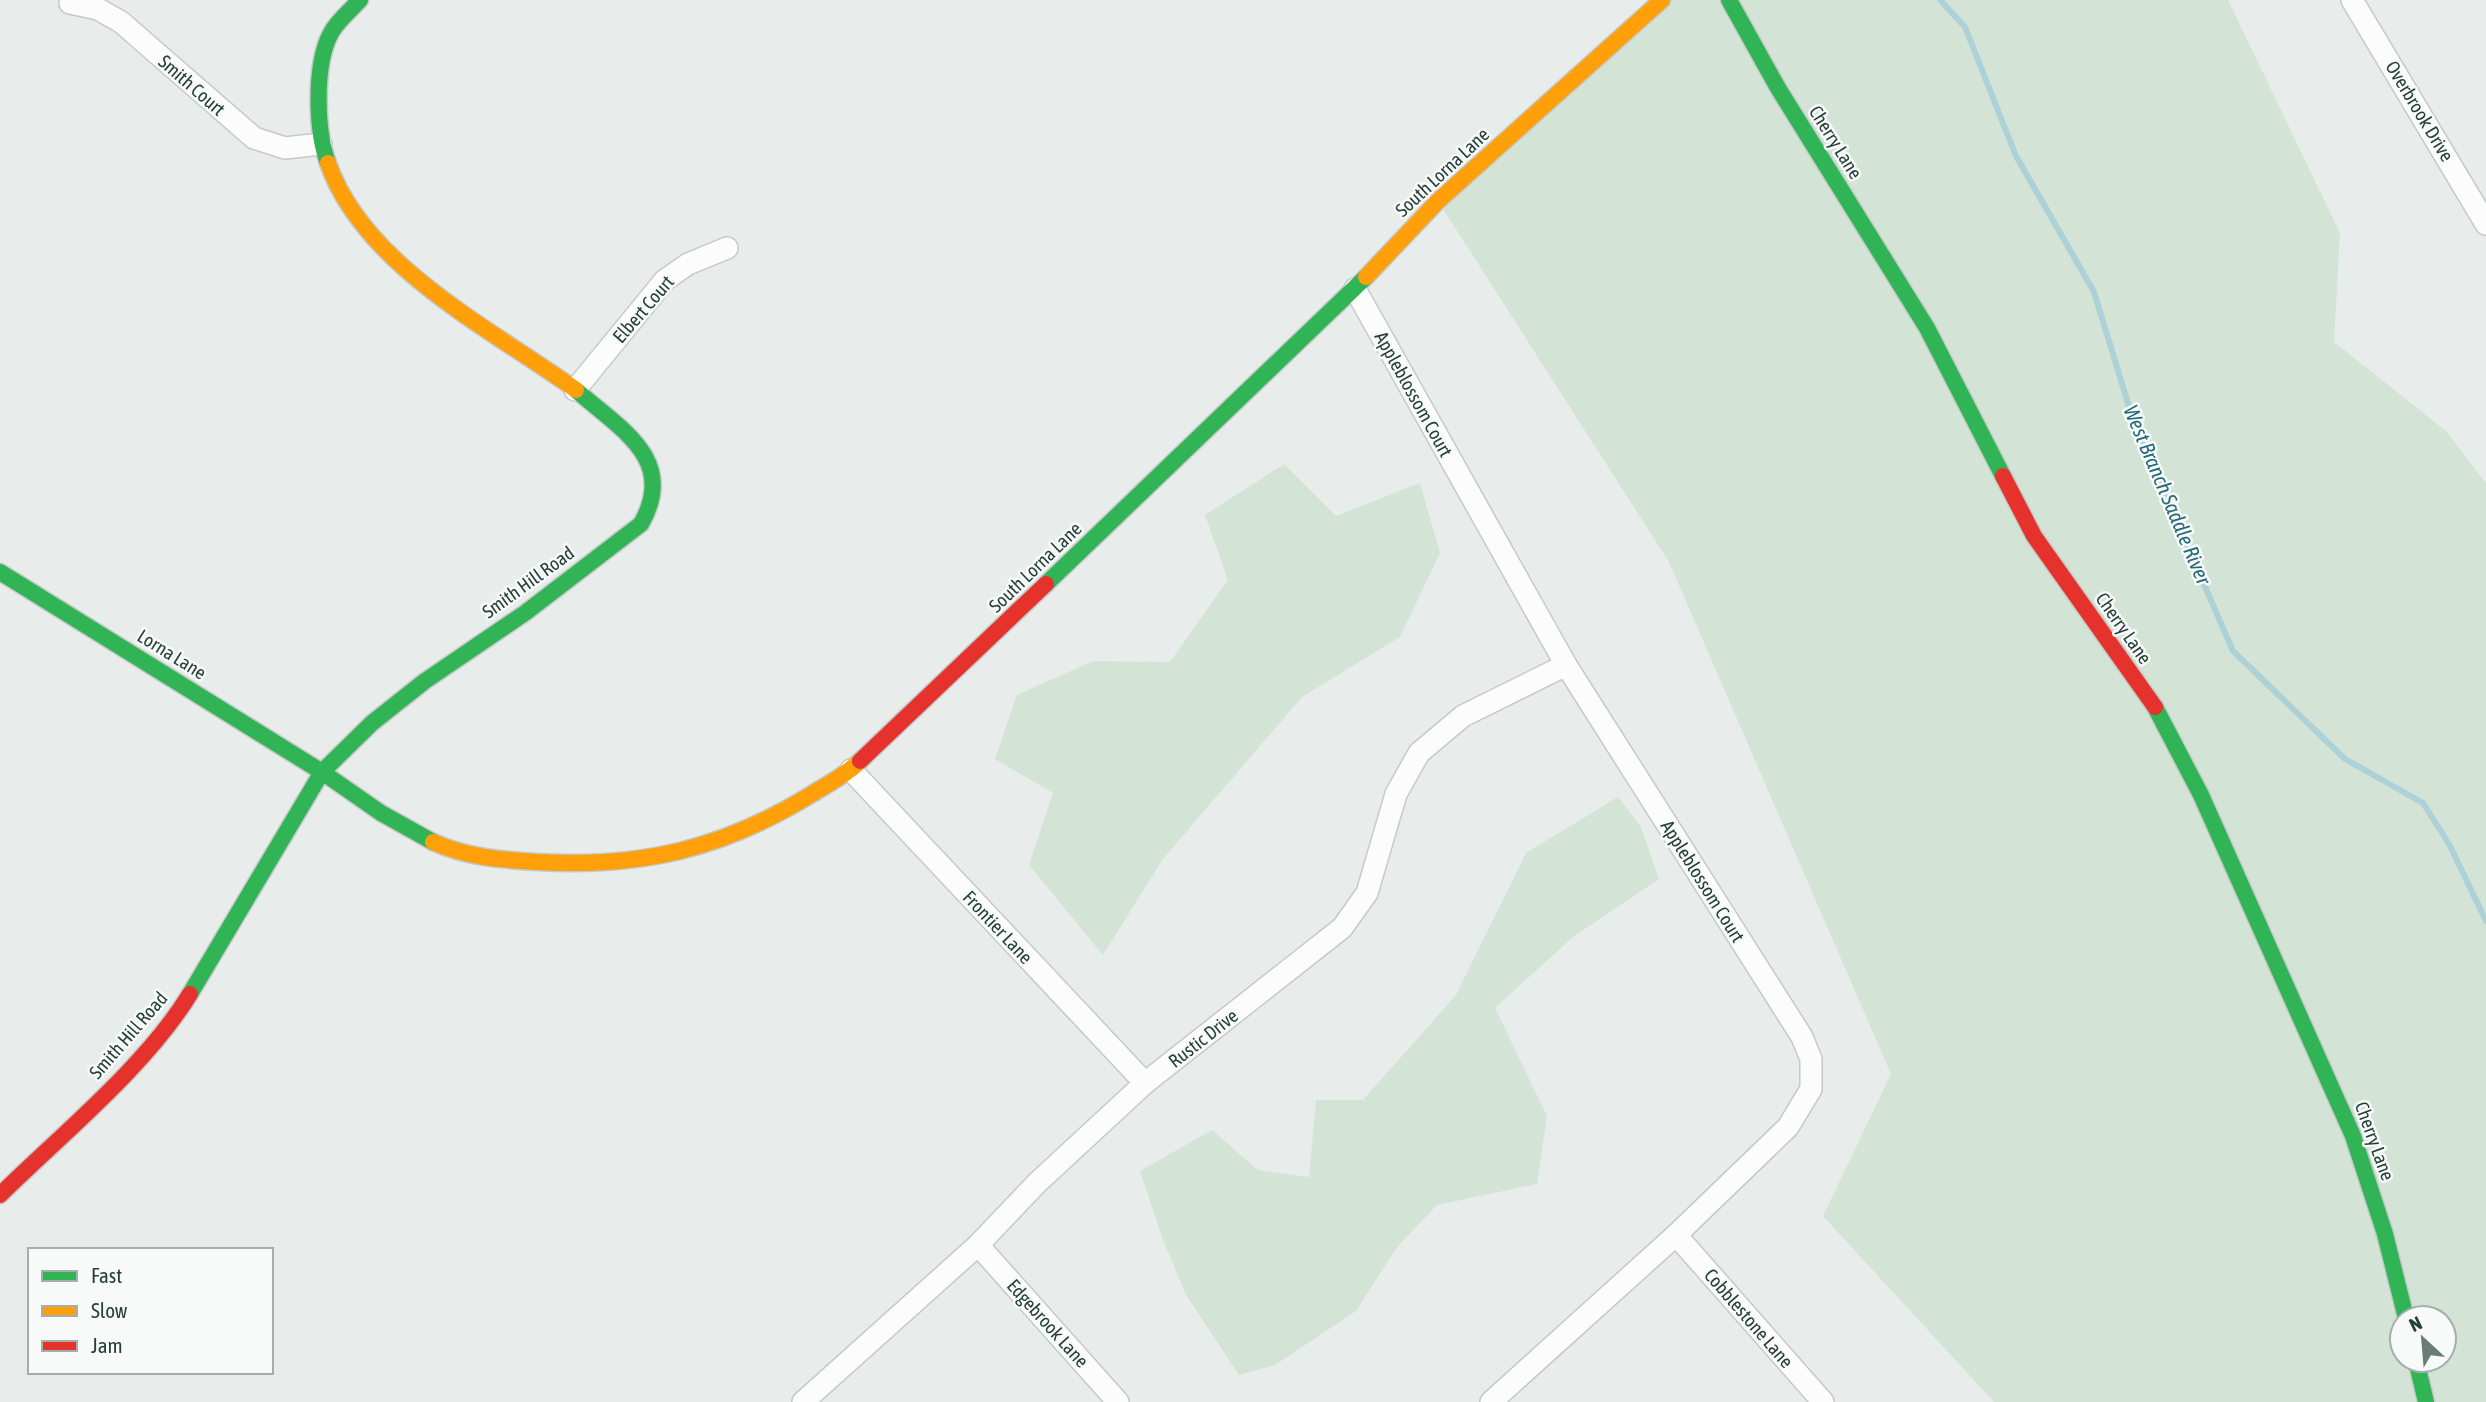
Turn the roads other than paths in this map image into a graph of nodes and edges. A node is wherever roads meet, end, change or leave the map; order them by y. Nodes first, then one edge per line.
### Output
1 (360, 0) edge
2 (1662, 0) edge
3 (1729, 0) edge
4 (2352, 0) edge
5 (70, 3) dead end
6 (321, 144) junction
7 (2486, 224) edge
8 (727, 248) dead end
9 (1355, 289) junction
10 (575, 390) junction
11 (0, 572) edge
12 (1566, 665) junction
13 (851, 770) junction
14 (322, 772) junction
15 (1145, 1083) junction
16 (0, 1195) edge
17 (1676, 1235) junction
18 (978, 1245) junction
19 (2402, 1304) edge
20 (2419, 1374) edge
21 (803, 1402) edge
22 (1118, 1402) edge
23 (1491, 1402) edge
24 (1823, 1402) edge
25 (2426, 1402) edge

1 - 6 street, Smith Hill Road
2 - 9 street, South Lorna Lane
3 - 19 street, Cherry Lane
4 - 7 street, Overbrook Drive
5 - 6 street, Smith Court
6 - 10 street, Smith Hill Road
8 - 10 street, Elbert Court
9 - 12 street, Appleblossom Court
9 - 13 street, South Lorna Lane
10 - 14 street, Smith Hill Road
11 - 14 street, Lorna Lane
12 - 15 street, Rustic Drive
12 - 17 street, Appleblossom Court
13 - 14 street, South Lorna Lane
13 - 15 street, Frontier Lane
14 - 16 street, Smith Hill Road
15 - 18 street, Rustic Drive
17 - 23 street, Appleblossom Court
17 - 24 street, Cobblestone Lane
18 - 21 street, Rustic Drive
18 - 22 street, Edgebrook Lane
20 - 25 street

